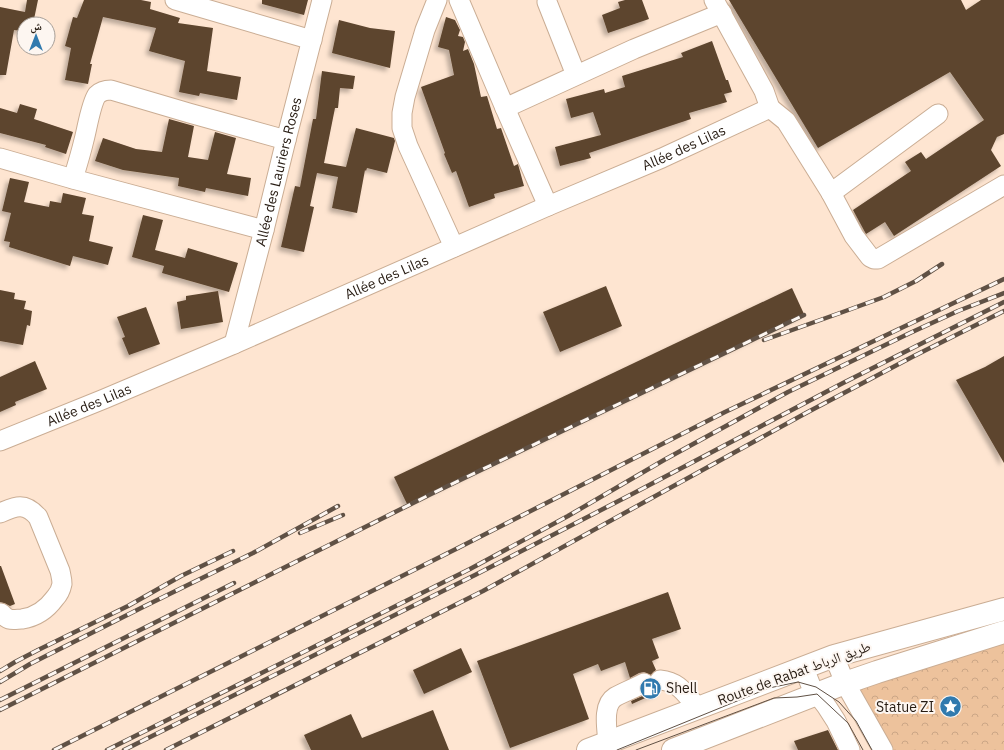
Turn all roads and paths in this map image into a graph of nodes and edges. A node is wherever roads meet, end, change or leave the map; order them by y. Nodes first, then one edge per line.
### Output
1 (175, 0) edge
2 (322, 0) edge
3 (437, 0) edge
4 (459, 0) edge
5 (547, 2) dead end
6 (718, 7) edge
7 (312, 40) junction
8 (576, 75) junction
9 (505, 108) junction
10 (770, 108) junction
11 (938, 114) dead end
12 (286, 140) junction
13 (0, 158) edge
14 (73, 179) junction
15 (1004, 185) edge
16 (831, 193) junction
17 (548, 206) junction
18 (264, 230) junction
19 (454, 247) junction
20 (234, 344) junction
21 (0, 441) edge
22 (0, 513) edge
23 (1004, 609) edge
24 (1, 613) dead end
25 (1004, 632) edge
26 (834, 656) junction
27 (804, 668) junction
28 (845, 683) junction
29 (817, 694) junction
30 (698, 708) junction
31 (598, 746) edge
32 (672, 750) edge
33 (850, 750) edge
34 (883, 750) edge

1 - 7 street
2 - 7 street, Allée des Lauriers Roses
3 - 19 street
4 - 9 street
5 - 8 street
6 - 8 street
6 - 10 street
7 - 12 street, Allée des Lauriers Roses
8 - 9 street
9 - 17 street
10 - 16 street
10 - 17 street, Allée des Lilas
11 - 16 street
12 - 14 street
12 - 18 street, Allée des Lauriers Roses
13 - 14 street
14 - 18 street
15 - 16 street
17 - 19 street, Allée des Lilas
18 - 20 street, Allée des Lauriers Roses
19 - 20 street, Allée des Lilas
20 - 21 street, Allée des Lilas
22 - 24 street
23 - 26 main road, Route de Rabat طريق الرباط
25 - 28 main road, Route de Rabat طريق الرباط
26 - 27 main road, Route de Rabat طريق الرباط
26 - 28 street
27 - 29 street
27 - 30 main road, Route de Rabat طريق الرباط
28 - 29 main road, Route de Rabat طريق الرباط
28 - 34 street
29 - 32 main road, Route de Rabat طريق الرباط
29 - 33 street
30 - 31 main road, Route de Rabat طريق الرباط
30 - 31 street

